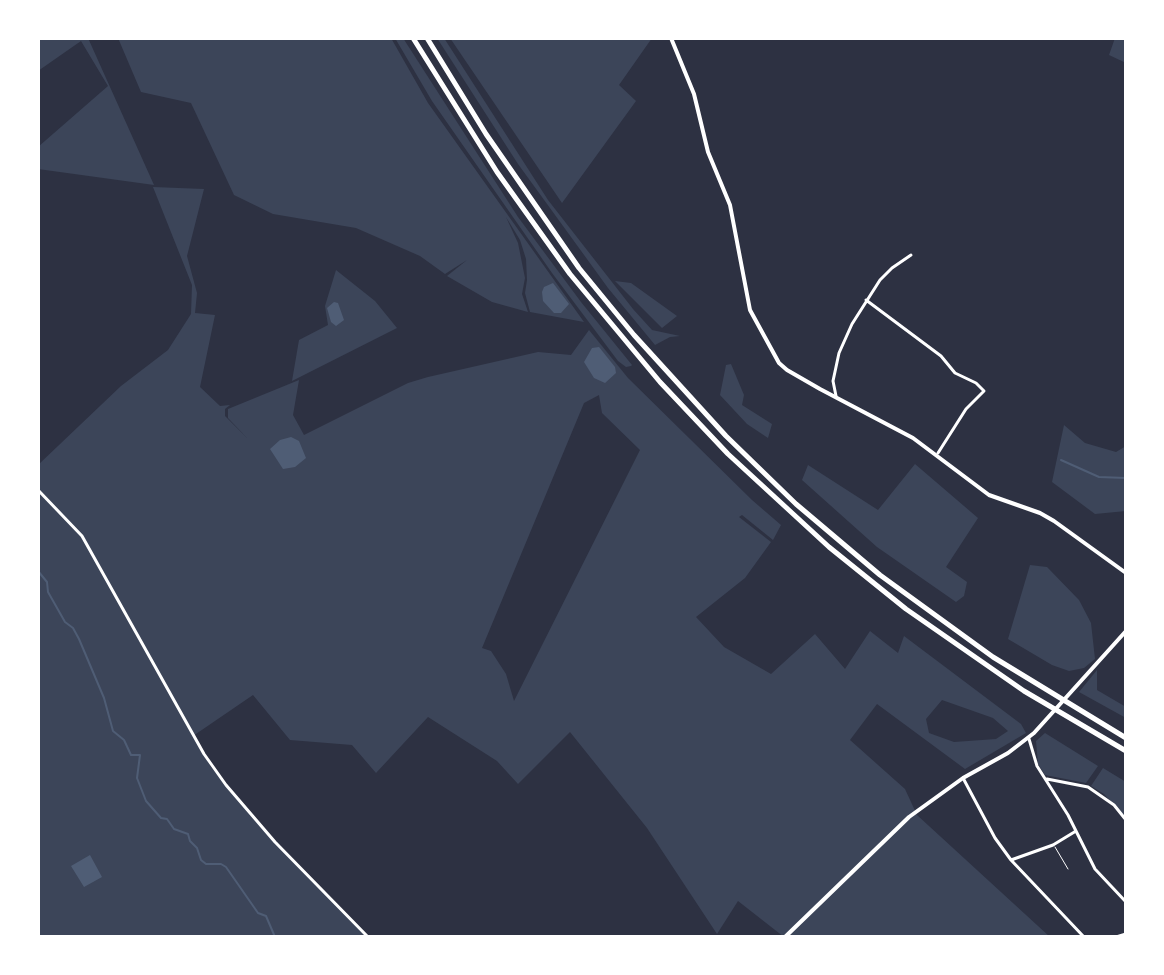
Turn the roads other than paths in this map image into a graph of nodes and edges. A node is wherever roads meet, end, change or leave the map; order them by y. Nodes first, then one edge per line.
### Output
1 (413, 38) edge
2 (427, 38) edge
3 (671, 38) edge
4 (911, 255) dead end
5 (866, 300) junction
6 (836, 396) junction
7 (938, 453) junction
8 (38, 490) edge
9 (1126, 573) edge
10 (1126, 631) edge
11 (1029, 737) junction
12 (1126, 738) edge
13 (1126, 751) edge
14 (963, 778) junction
15 (1046, 779) junction
16 (1126, 820) edge
17 (1076, 831) junction
18 (1053, 845) junction
19 (1011, 860) junction
20 (1068, 869) dead end
21 (1126, 902) edge
22 (1126, 934) edge
23 (368, 937) edge
24 (785, 937) edge
25 (1084, 937) edge
26 (1116, 937) edge

1 - 13 highway
2 - 12 highway
3 - 6 street
4 - 5 street
5 - 6 street
5 - 7 street
6 - 7 street
7 - 9 street
8 - 23 street
10 - 11 street
11 - 14 street
11 - 15 street
14 - 19 street
14 - 24 street
15 - 16 street
15 - 17 street
17 - 18 street
17 - 21 street
18 - 19 street
18 - 20 lane
19 - 25 street
22 - 26 street

